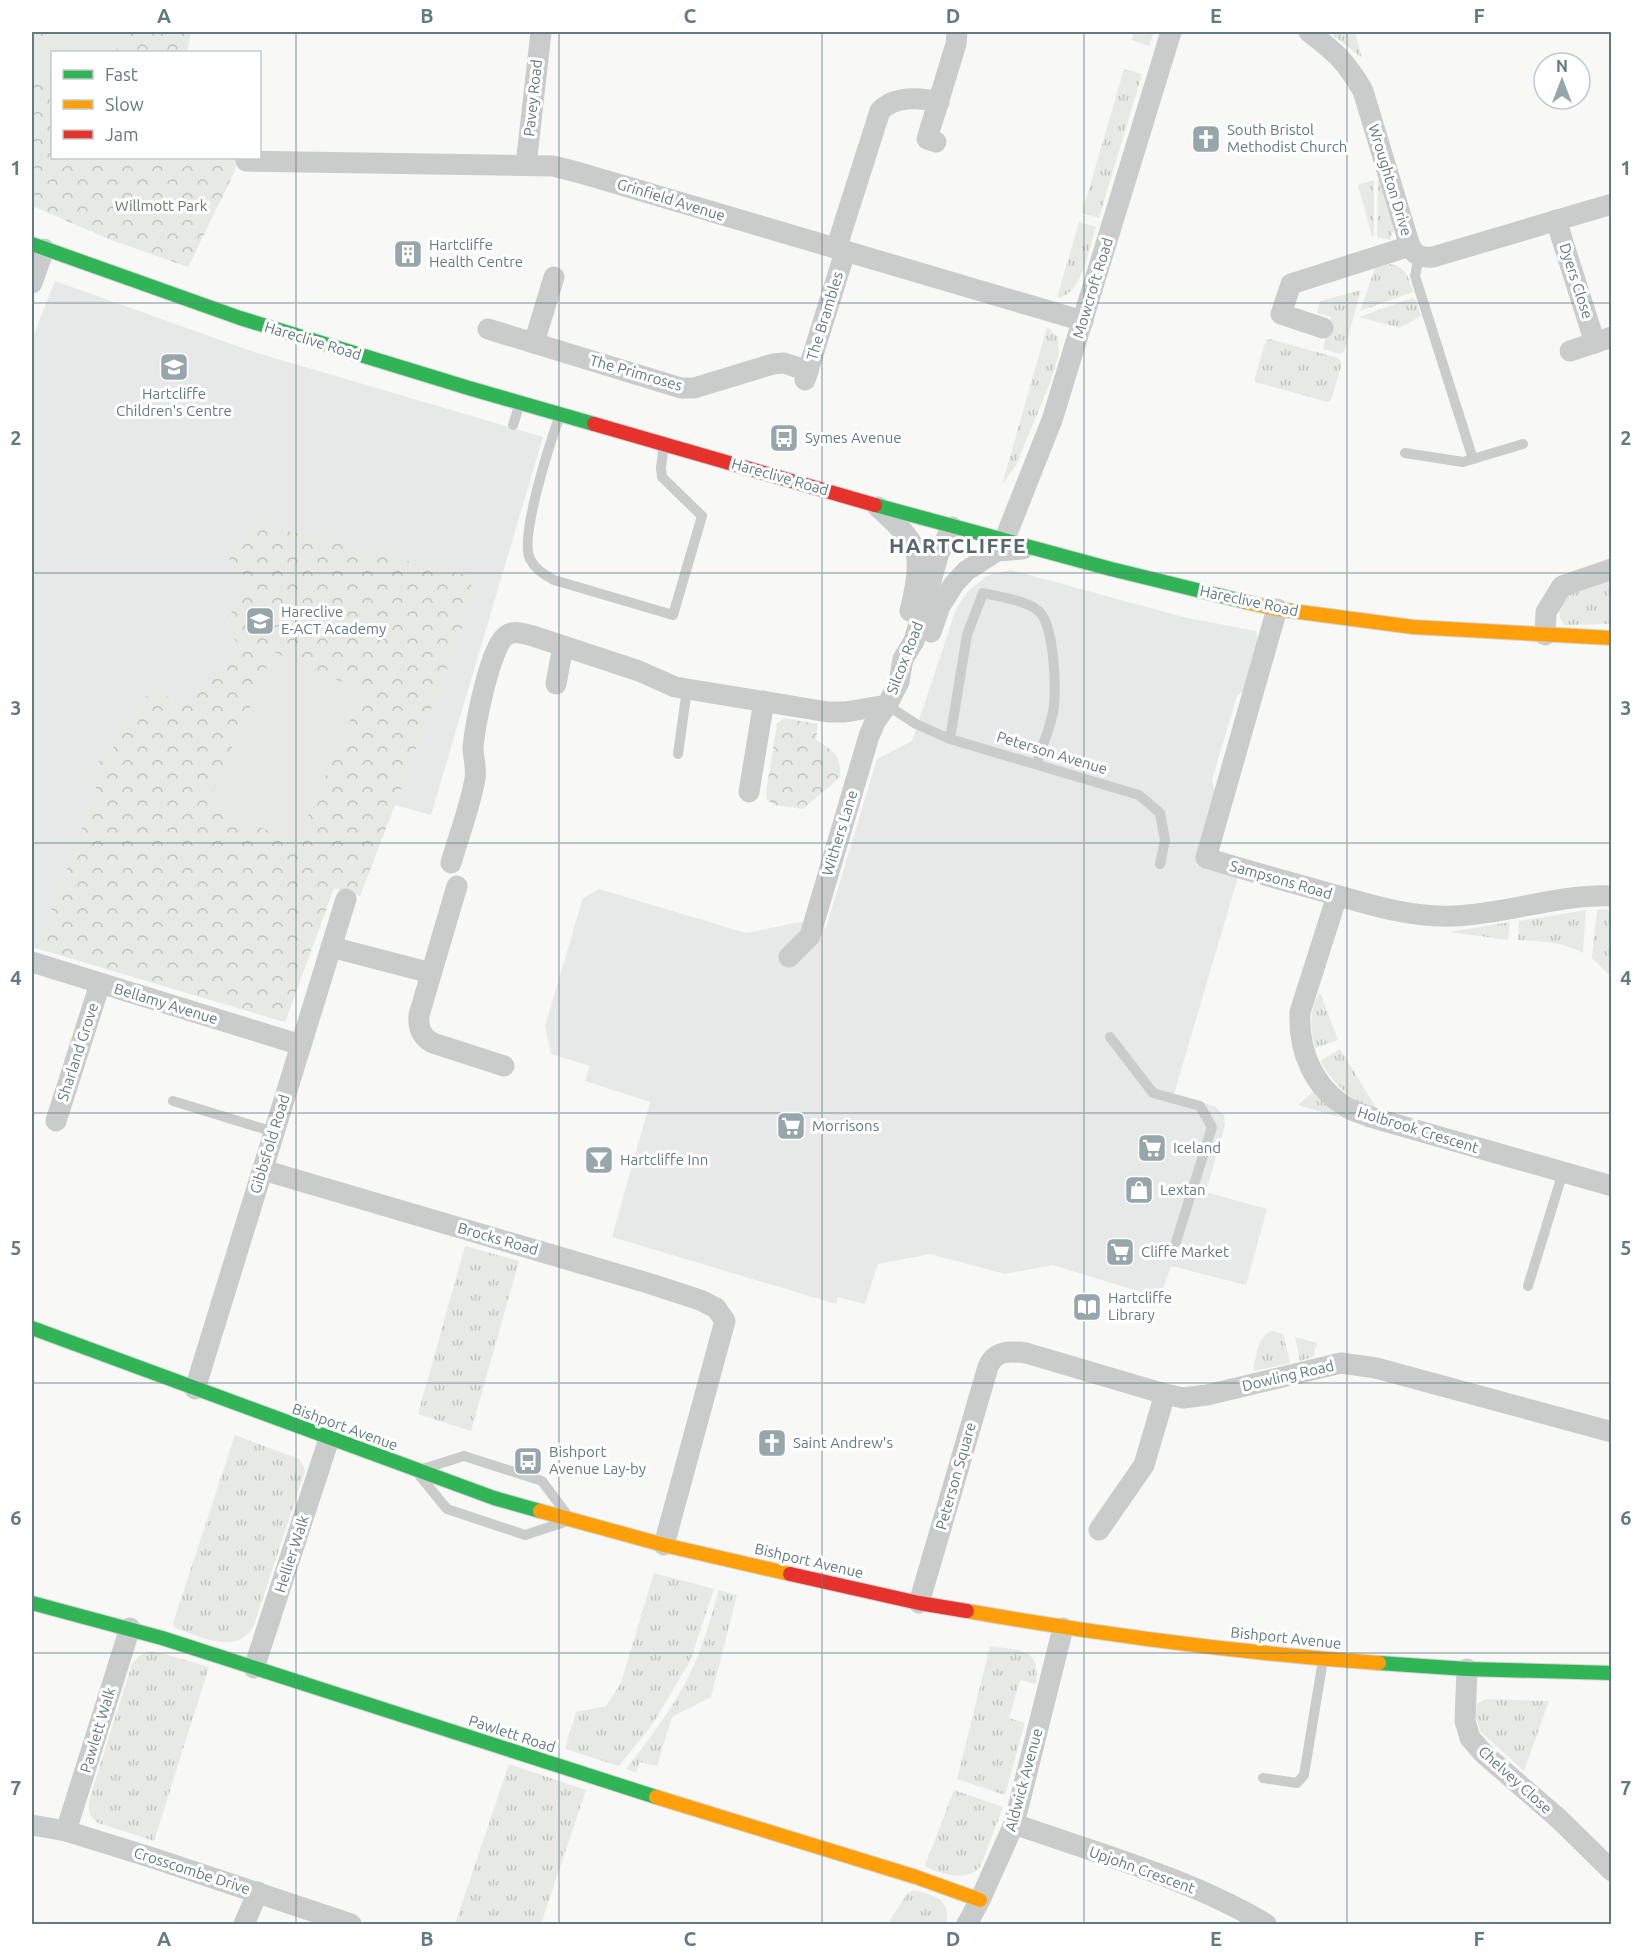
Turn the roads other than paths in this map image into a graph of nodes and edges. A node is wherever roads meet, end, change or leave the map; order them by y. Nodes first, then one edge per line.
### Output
1 (541, 32) edge
2 (957, 32) edge
3 (1171, 32) edge
4 (1309, 32) edge
5 (939, 102) junction
6 (936, 142) dead end
7 (246, 161) dead end
8 (526, 165) junction
9 (1611, 204) edge
10 (1556, 220) junction
11 (38, 246) edge
12 (841, 250) junction
13 (1414, 251) junction
14 (554, 277) dead end
15 (32, 282) edge
16 (1083, 321) junction
17 (1323, 328) dead end
18 (488, 329) dead end
19 (1603, 340) edge
20 (534, 343) junction
21 (1570, 351) dead end
22 (807, 376) joint
23 (520, 403) junction
24 (560, 414) junction
25 (513, 425) dead end
26 (664, 444) junction
27 (1523, 444) dead end
28 (1405, 453) dead end
29 (1473, 459) junction
30 (877, 506) junction
31 (952, 527) junction
32 (1004, 540) junction
33 (1035, 549) junction
34 (1611, 569) edge
35 (1277, 609) junction
36 (1545, 635) junction
37 (1611, 638) edge
38 (563, 646) junction
39 (903, 659) junction
40 (899, 682) junction
41 (556, 684) dead end
42 (687, 689) junction
43 (764, 701) junction
44 (887, 705) junction
45 (950, 739) junction
46 (678, 754) dead end
47 (1036, 763) junction
48 (749, 792) dead end
49 (451, 863) dead end
50 (1160, 864) dead end
51 (457, 886) dead end
52 (1337, 896) junction
53 (1611, 896) edge
54 (346, 899) dead end
55 (331, 947) junction
56 (789, 957) dead end
57 (32, 962) edge
58 (431, 973) junction
59 (100, 984) junction
60 (1110, 1037) dead end
61 (301, 1045) junction
62 (504, 1066) dead end
63 (172, 1101) dead end
64 (56, 1121) dead end
65 (274, 1132) junction
66 (263, 1170) junction
67 (1563, 1172) junction
68 (1611, 1186) edge
69 (1176, 1242) dead end
70 (1528, 1286) dead end
71 (32, 1328) edge
72 (999, 1354) joint
73 (195, 1389) junction
74 (1165, 1394) junction
75 (1611, 1432) edge
76 (329, 1439) junction
77 (416, 1471) junction
78 (571, 1520) junction
79 (1099, 1530) dead end
80 (664, 1545) junction
81 (32, 1603) edge
82 (919, 1603) junction
83 (129, 1628) junction
84 (1063, 1628) junction
85 (1323, 1659) junction
86 (254, 1668) junction
87 (1467, 1669) junction
88 (1611, 1673) edge
89 (1263, 1778) dead end
90 (1014, 1824) junction
91 (32, 1825) edge
92 (66, 1831) junction
93 (1611, 1871) edge
94 (258, 1892) junction
95 (980, 1900) junction
96 (244, 1924) edge
97 (351, 1924) edge
98 (966, 1924) edge
99 (1266, 1924) edge

1 - 8 street, Pavey Road
2 - 5 street
3 - 16 street, Mowcroft Road
4 - 13 street, Wroughton Drive
5 - 6 street
5 - 12 street, The Brambles
7 - 8 street, Grinfield Avenue
8 - 12 street, Grinfield Avenue
9 - 10 street
10 - 13 street
10 - 19 street, Dyers Close
11 - 15 street
11 - 23 street, Hareclive Road
12 - 16 street, Grinfield Avenue
12 - 22 street, The Brambles
13 - 17 street
13 - 29 lane
14 - 20 street
16 - 32 street, Mowcroft Road
18 - 20 street, The Primroses
19 - 21 street, Dyers Close
20 - 22 street, The Primroses
23 - 24 street, Hareclive Road
23 - 25 lane
24 - 26 street, Hareclive Road
24 - 26 lane
26 - 30 street, Hareclive Road
27 - 29 lane
28 - 29 lane
30 - 31 street, Hareclive Road
30 - 39 street
31 - 32 street, Hareclive Road
31 - 39 street, Silcox Road
32 - 33 street, Hareclive Road
33 - 35 street, Hareclive Road
33 - 40 street
34 - 36 street
35 - 36 street, Hareclive Road
35 - 52 street, Sampsons Road
36 - 37 street, Hareclive Road
38 - 41 street
38 - 42 street, Silcox Road
38 - 49 street, Silcox Road
39 - 40 street, Silcox Road
40 - 44 street, Silcox Road
42 - 43 street, Silcox Road
42 - 46 lane
43 - 44 street, Silcox Road
43 - 48 street
44 - 45 lane, Peterson Avenue
44 - 56 street, Withers Lane
45 - 47 lane, Peterson Avenue
45 - 47 lane
47 - 50 lane, Peterson Avenue
51 - 58 street
52 - 53 street, Sampsons Road
52 - 67 street, Holbrook Crescent
54 - 55 street, Gibbsfold Road
55 - 58 street
55 - 61 street, Gibbsfold Road
57 - 59 street, Bellamy Avenue
58 - 62 street
59 - 61 street, Bellamy Avenue
59 - 64 street, Sharland Grove
60 - 69 lane
61 - 65 street, Gibbsfold Road
63 - 65 lane
65 - 66 street, Gibbsfold Road
66 - 73 street, Gibbsfold Road
66 - 80 street, Brocks Road
67 - 68 street, Holbrook Crescent
67 - 70 lane
71 - 73 street, Bishport Avenue
72 - 74 street, Dowling Road
72 - 82 street, Peterson Square
73 - 76 street, Bishport Avenue
74 - 75 street, Dowling Road
74 - 79 street
76 - 77 street, Bishport Avenue
76 - 86 street, Hellier Walk
77 - 78 street, Bishport Avenue
77 - 78 lane
77 - 78 lane
78 - 80 street, Bishport Avenue
80 - 82 street, Bishport Avenue
81 - 83 street, Pawlett Road
82 - 84 street, Bishport Avenue
83 - 86 street, Pawlett Road
83 - 92 street, Pawlett Walk
84 - 85 street, Bishport Avenue
84 - 90 street, Aldwick Avenue
85 - 87 street, Bishport Avenue
85 - 89 lane
86 - 95 street, Pawlett Road
87 - 88 street, Bishport Avenue
87 - 93 street, Chelvey Close
90 - 95 street, Aldwick Avenue
90 - 99 street, Upjohn Crescent
91 - 92 street, Crosscombe Drive
92 - 94 street, Crosscombe Drive
94 - 96 street
94 - 97 street, Crosscombe Drive
95 - 98 street, Aldwick Avenue

